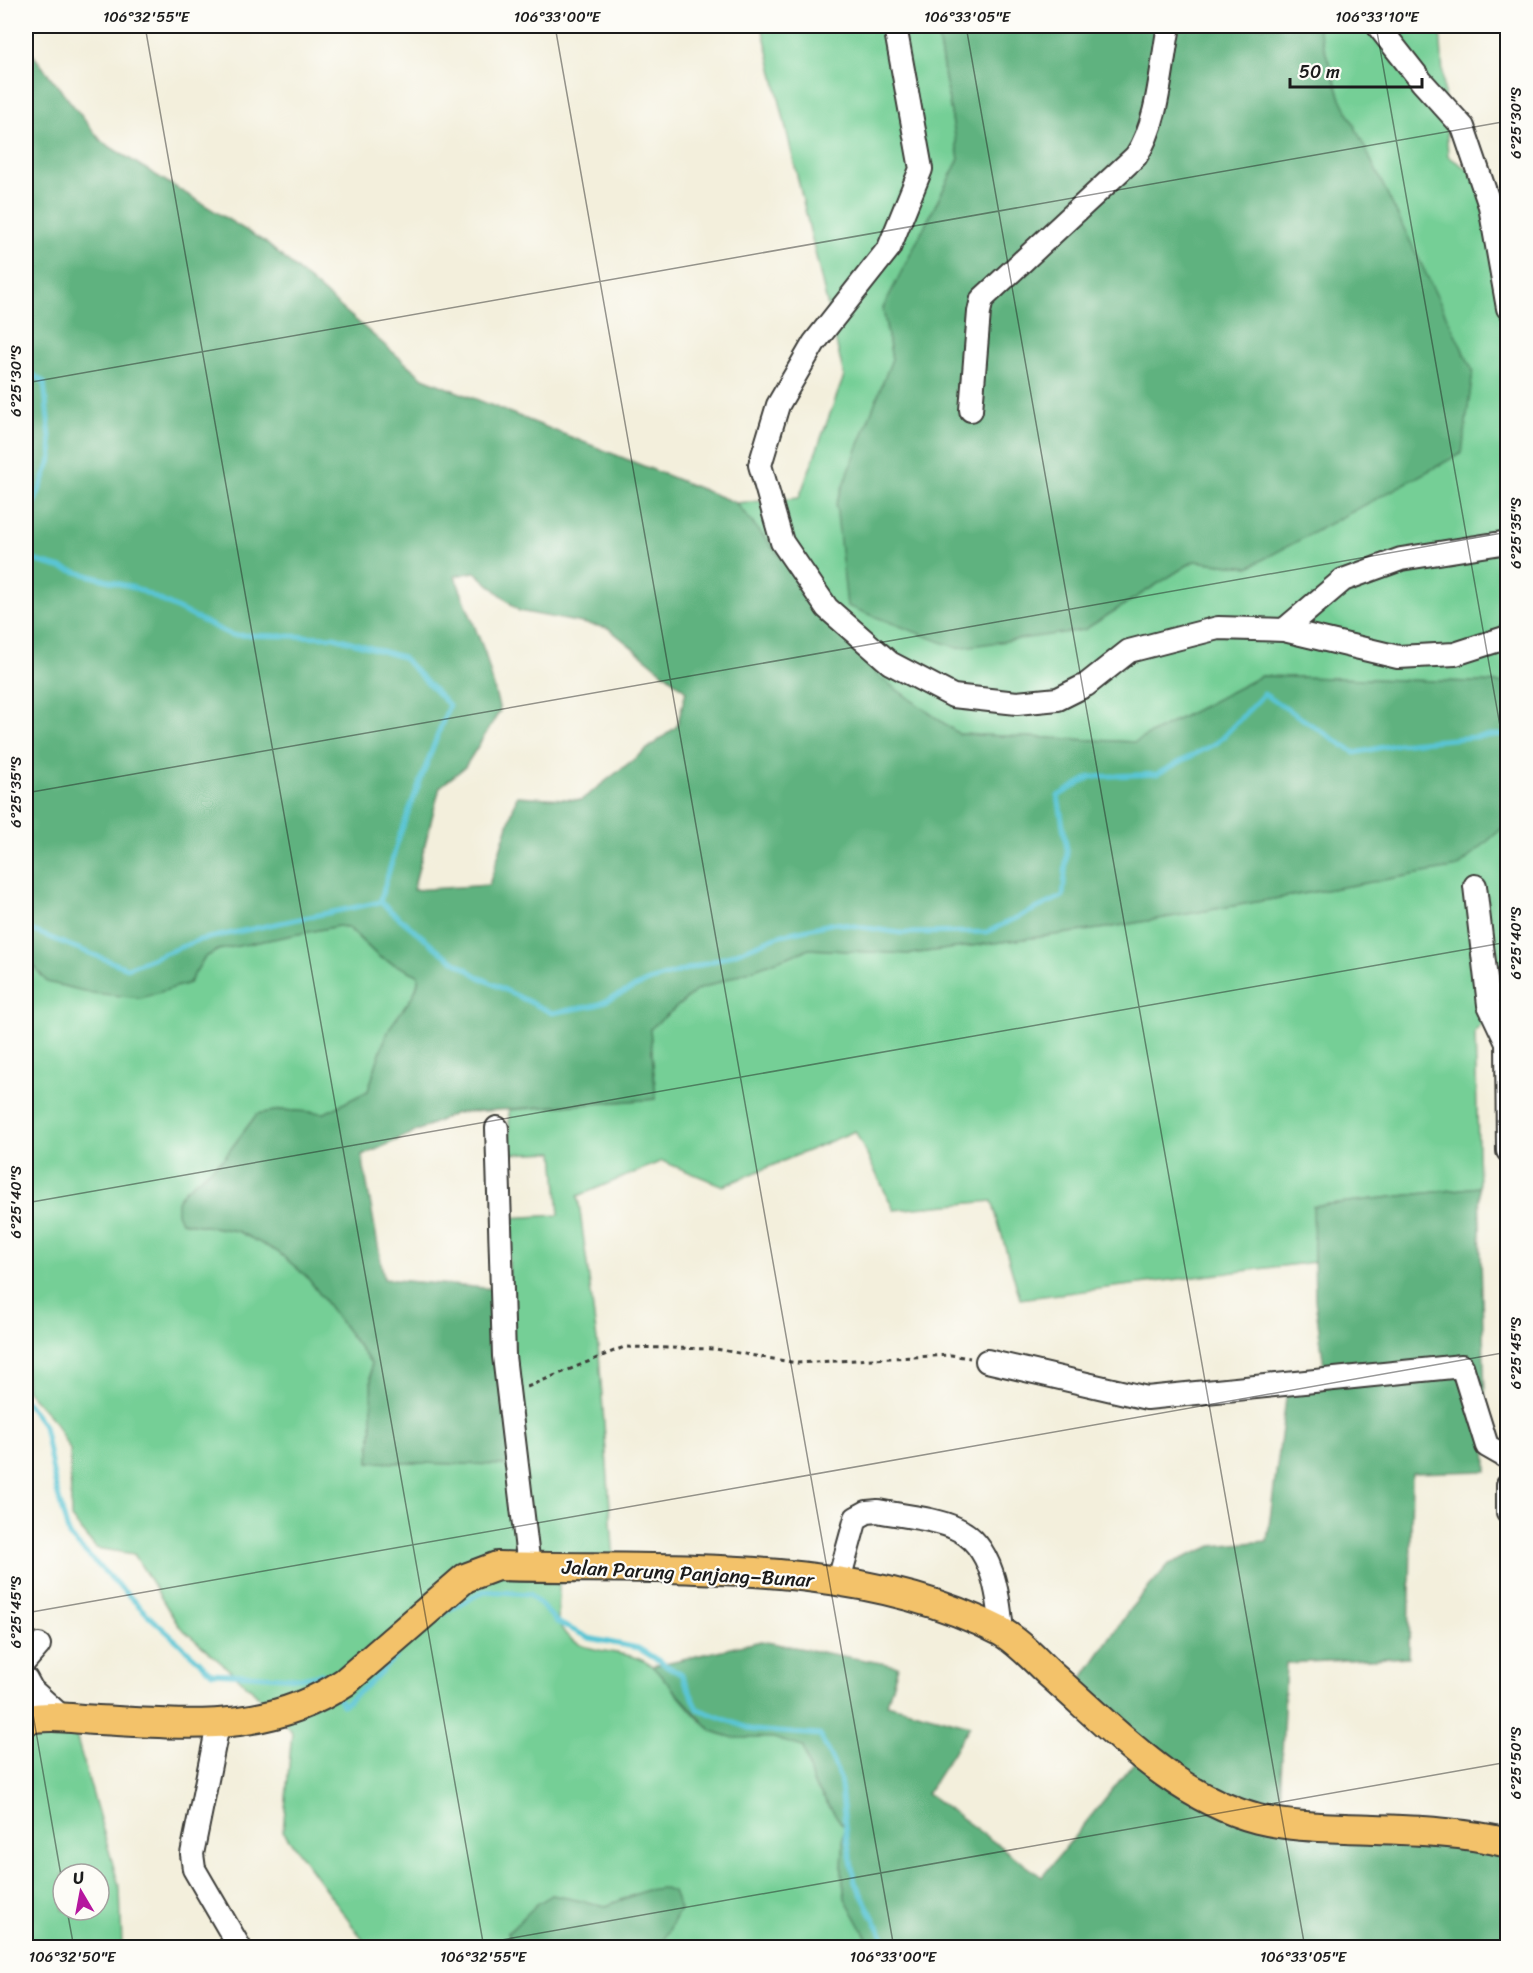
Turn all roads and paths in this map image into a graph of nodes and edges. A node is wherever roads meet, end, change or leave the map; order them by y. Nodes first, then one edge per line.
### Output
1 (895, 26) edge
2 (1169, 26) edge
3 (1378, 26) edge
4 (1508, 308) edge
5 (971, 410) dead end
6 (1508, 542) edge
7 (1284, 630) junction
8 (1508, 637) edge
9 (1475, 886) dead end
10 (498, 1128) dead end
11 (1508, 1151) edge
12 (987, 1362) joint
13 (509, 1395) junction
14 (1508, 1458) edge
15 (1508, 1485) edge
16 (1508, 1512) edge
17 (529, 1567) junction
18 (839, 1580) junction
19 (1002, 1632) junction
20 (26, 1679) edge
21 (63, 1718) junction
22 (26, 1720) edge
23 (218, 1725) junction
24 (1508, 1843) edge
25 (240, 1947) edge

1 - 7 street
2 - 5 street
3 - 4 street
6 - 7 street
7 - 8 street
9 - 11 street
10 - 13 street
12 - 13 path
12 - 14 street
13 - 17 street
15 - 16 street
17 - 18 main road, Jalan Parung Panjang–Bunar
17 - 23 main road, Jalan Parung Panjang–Bunar
18 - 19 main road, Jalan Parung Panjang–Bunar
18 - 19 street
19 - 24 main road, Jalan Parung Panjang–Bunar
20 - 21 street
21 - 22 main road, Jalan Parung Panjang–Bunar
21 - 23 main road, Jalan Parung Panjang–Bunar
23 - 25 street

